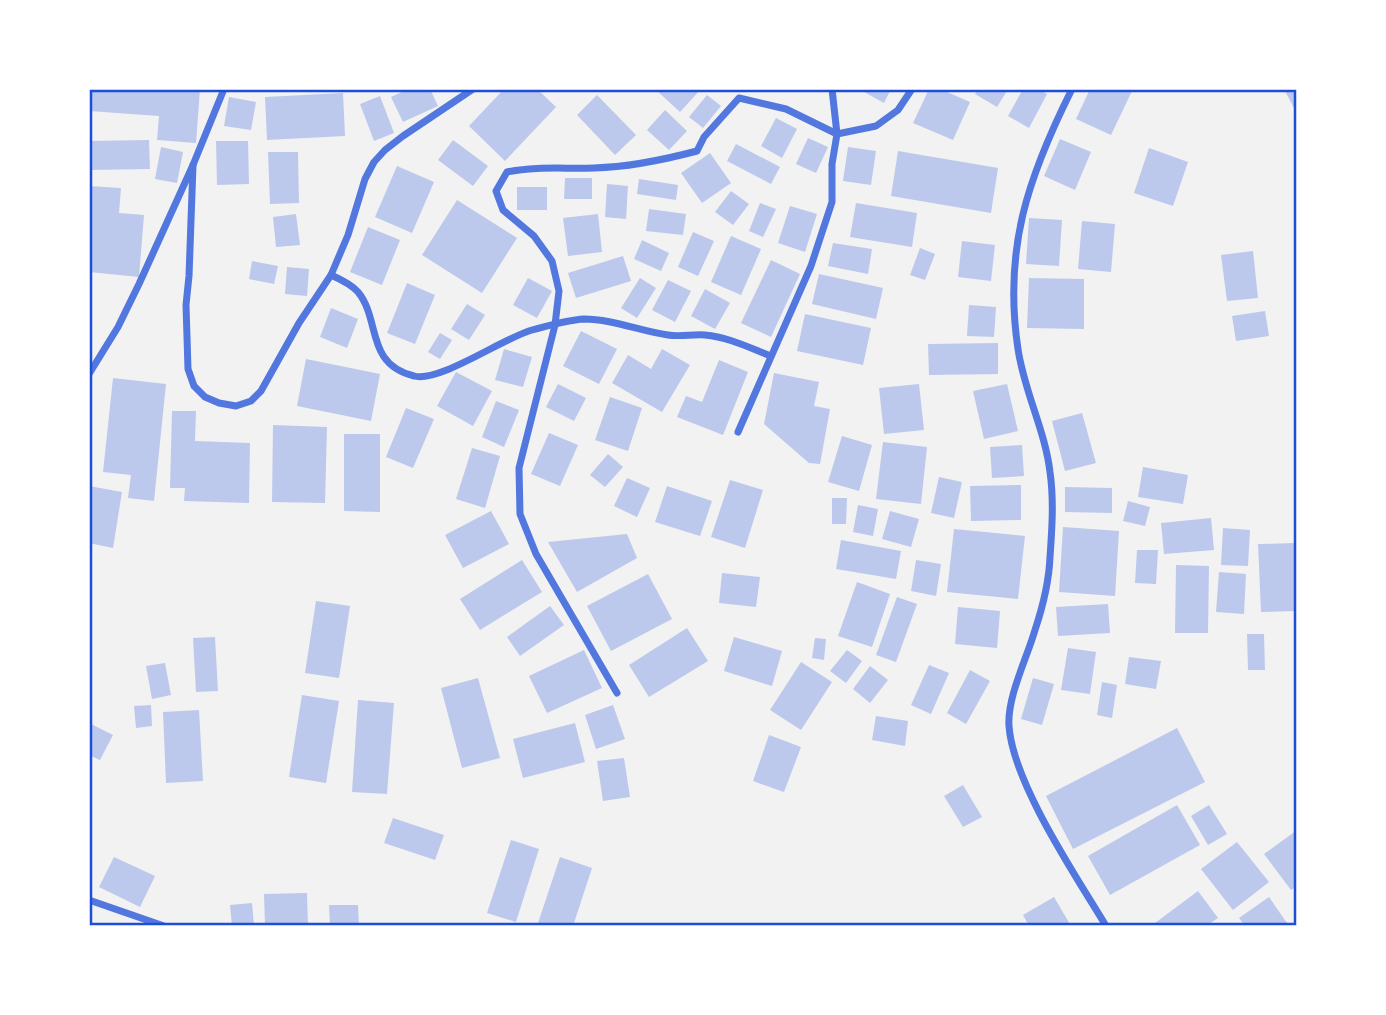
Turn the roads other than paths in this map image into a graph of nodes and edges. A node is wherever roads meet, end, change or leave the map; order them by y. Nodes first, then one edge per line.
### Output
1 (224, 89) edge
2 (473, 89) edge
3 (832, 89) edge
4 (912, 89) edge
5 (1072, 89) edge
6 (837, 134) junction
7 (193, 165) junction
8 (331, 275) junction
9 (555, 325) junction
10 (771, 356) junction
11 (89, 374) edge
12 (738, 432) dead end
13 (617, 694) dead end
14 (89, 900) edge
15 (164, 926) edge
16 (1106, 926) edge

1 - 7 street
2 - 8 street
3 - 6 street
4 - 6 street
5 - 16 street
6 - 9 street
6 - 10 street
7 - 8 street
7 - 11 street
8 - 9 street
9 - 10 street
9 - 13 street
10 - 12 street
14 - 15 street

